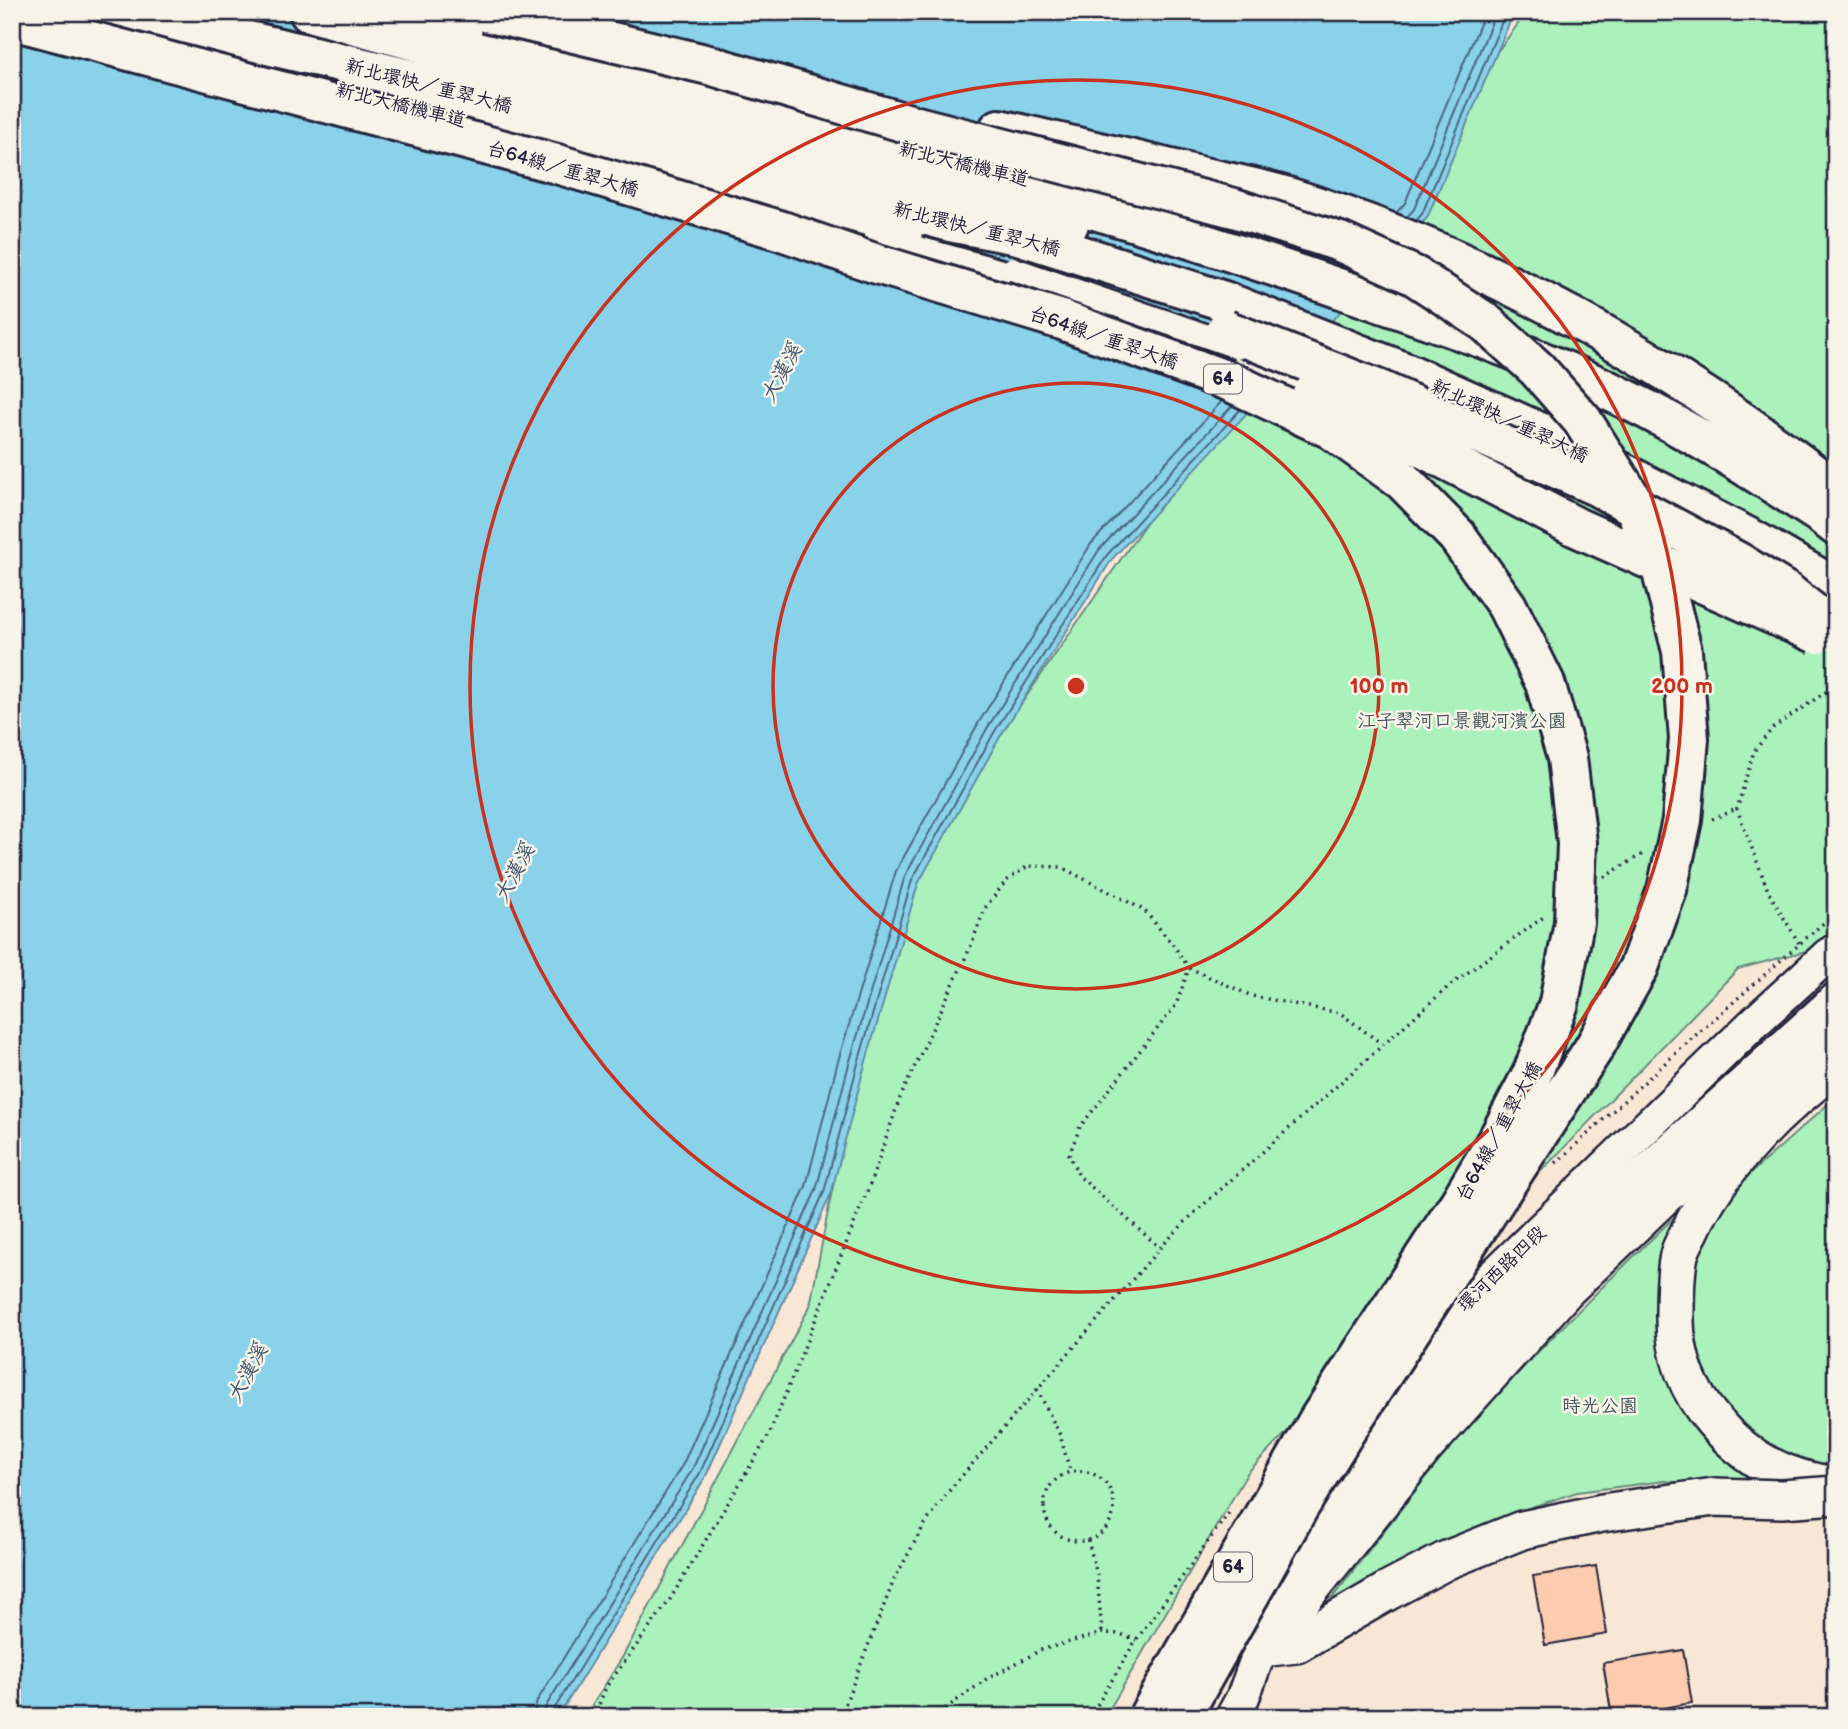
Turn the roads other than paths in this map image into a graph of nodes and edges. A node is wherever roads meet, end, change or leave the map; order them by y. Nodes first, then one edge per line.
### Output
1 (31, 12) edge
2 (111, 12) edge
3 (155, 12) edge
4 (309, 12) edge
5 (399, 12) edge
6 (486, 12) edge
7 (12, 20) edge
8 (211, 32) junction
9 (913, 125) junction
10 (974, 191) junction
11 (950, 222) junction
12 (782, 231) junction
13 (1836, 491) edge
14 (1836, 511) edge
15 (1836, 526) edge
16 (1836, 559) edge
17 (1836, 588) edge
18 (1836, 631) edge
19 (1836, 645) edge
20 (1836, 950) edge
21 (1836, 957) edge
22 (1836, 976) edge
23 (1836, 1003) edge
24 (1836, 1019) edge
25 (1836, 1040) edge
26 (1836, 1066) edge
27 (1373, 1435) junction
28 (1334, 1478) junction
29 (1836, 1486) edge
30 (1836, 1498) edge
31 (1222, 1630) junction
32 (1261, 1648) junction
33 (1180, 1713) edge
34 (1147, 1717) edge
35 (1232, 1717) edge

1 - 19 street, 新北大橋機車道, bridge
2 - 8 highway, 新北環快／重翠大橋
3 - 8 highway
4 - 10 highway, 新北環快／重翠大橋
5 - 14 street, 新北大橋機車道, bridge
6 - 9 highway, 台64線／重翠大橋 / 64, bridge
7 - 12 highway, 台64線／重翠大橋 / 64, bridge
8 - 11 highway, 新北環快／重翠大橋
9 - 13 highway, bridge
9 - 27 highway, 台64線／重翠大橋 / 64, bridge
10 - 15 highway, bridge
10 - 16 highway, 新北環快／重翠大橋, bridge
11 - 17 highway, 新北環快／重翠大橋, bridge
11 - 18 highway, bridge
12 - 19 highway, bridge
12 - 27 highway, 台64線／重翠大橋 / 64, bridge
20 - 28 main road, 環河西路四段
21 - 27 street
22 - 27 highway
23 - 27 highway
24 - 27 street
25 - 32 main road
26 - 29 main road
27 - 28 highway
27 - 32 highway
27 - 33 highway, 64, bridge
27 - 34 highway, 64, bridge
28 - 31 main road, 環河西路四段
30 - 32 main road, bridge
30 - 32 street
31 - 32 main road
31 - 33 main road, 環河西路四段
31 - 34 main road, 環河西路四段
32 - 35 main road

